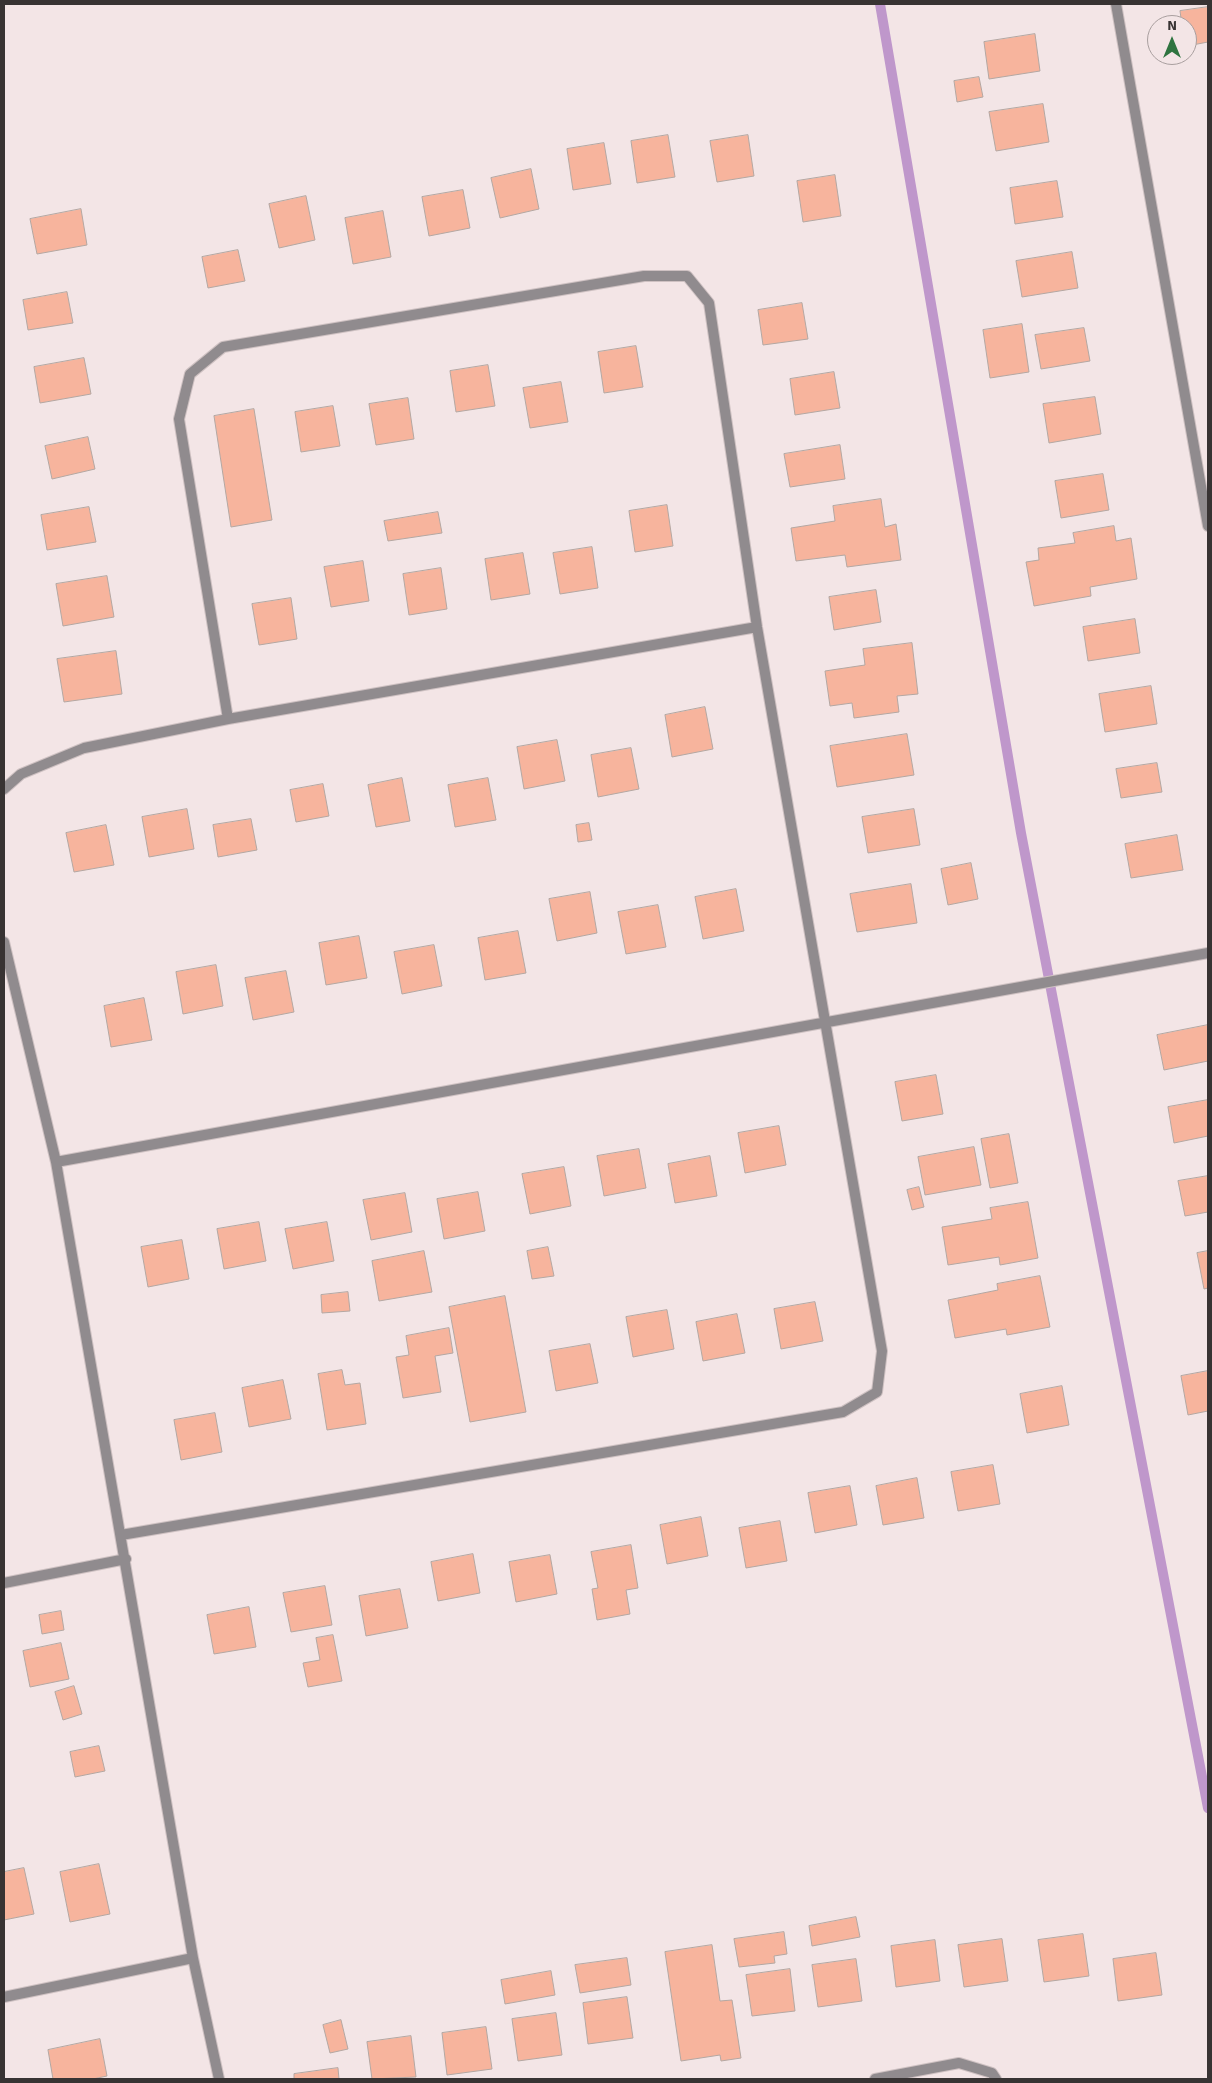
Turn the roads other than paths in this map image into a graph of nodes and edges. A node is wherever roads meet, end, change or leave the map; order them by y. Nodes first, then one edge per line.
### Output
1 (1116, 4) edge
2 (1208, 526) edge
3 (757, 627) junction
4 (228, 719) junction
5 (4, 789) edge
6 (4, 942) edge
7 (1208, 953) edge
8 (825, 1023) junction
9 (56, 1162) junction
10 (121, 1535) junction
11 (126, 1559) junction
12 (4, 1582) edge
13 (193, 1958) junction
14 (4, 1998) edge
15 (218, 2079) edge
16 (875, 2079) edge
17 (996, 2079) edge

1 - 2 street
3 - 4 street
3 - 4 street
3 - 8 street
4 - 5 street
6 - 9 street
7 - 8 street
8 - 9 street
8 - 10 street
9 - 10 street
10 - 11 street
11 - 12 street
11 - 13 street
13 - 14 street
13 - 15 street
16 - 17 street

